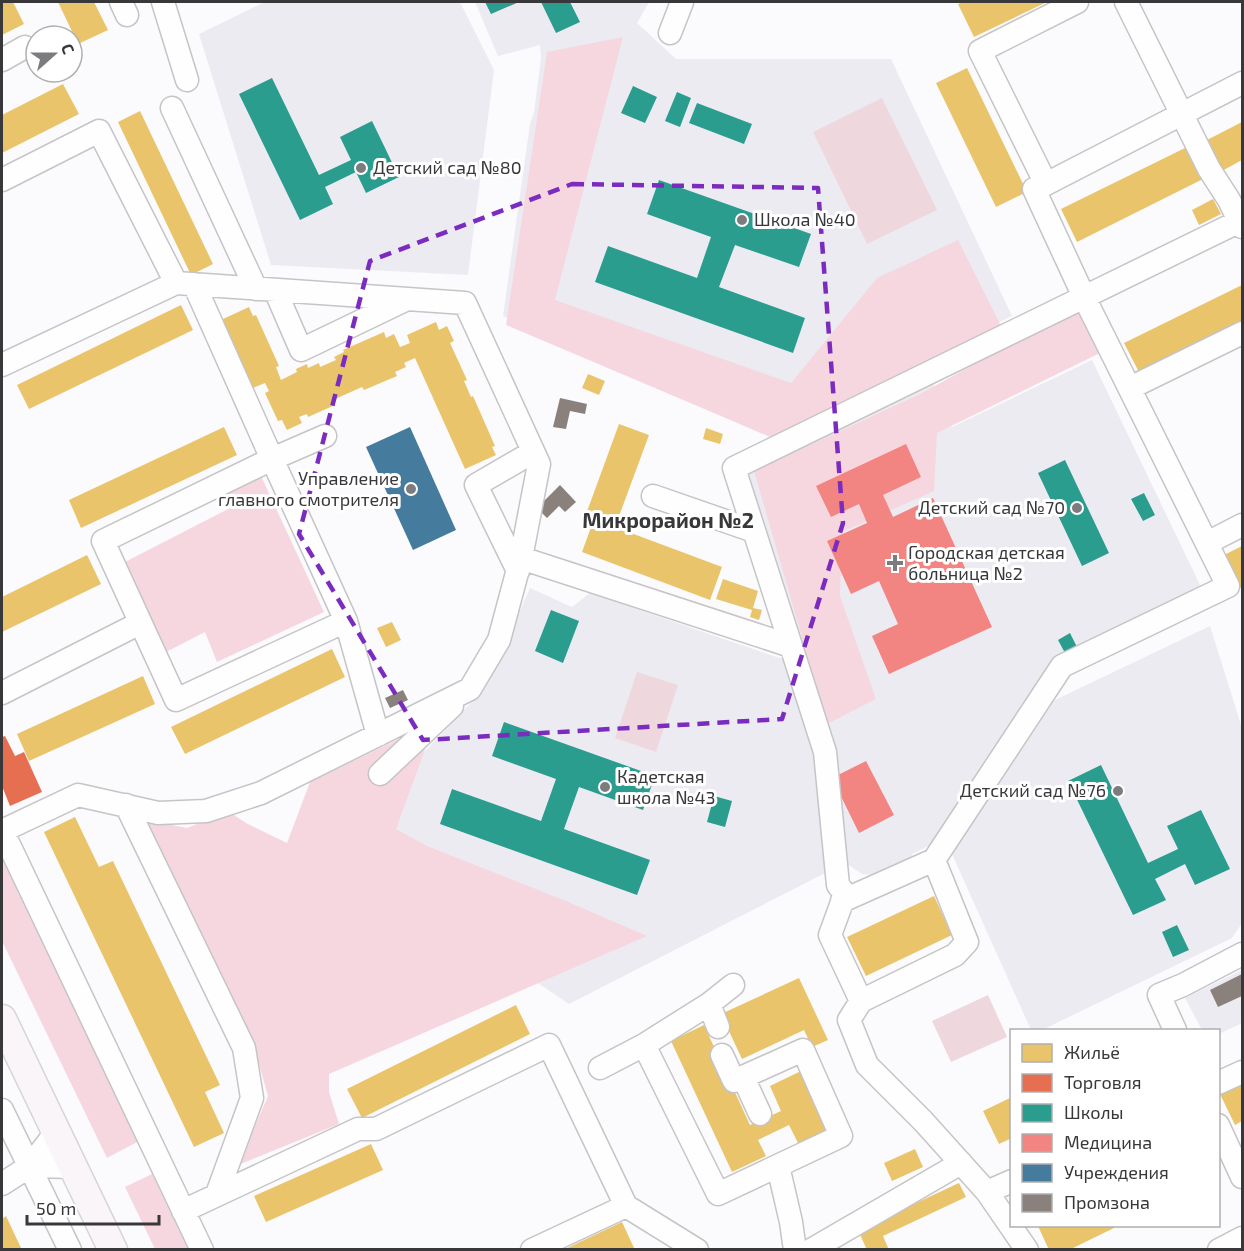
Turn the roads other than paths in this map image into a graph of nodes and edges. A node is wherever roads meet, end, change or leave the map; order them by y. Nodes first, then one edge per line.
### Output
1 (163, 2) edge
2 (682, 2) edge
3 (1077, 2) edge
4 (1126, 2) edge
5 (670, 33) dead end
6 (24, 48) edge
7 (2, 60) edge
8 (187, 81) dead end
9 (1242, 83) edge
10 (172, 108) dead end
11 (1182, 114) junction
12 (2, 180) edge
13 (1046, 184) junction
14 (1242, 222) edge
15 (185, 284) junction
16 (265, 289) junction
17 (1084, 297) junction
18 (406, 299) junction
19 (1242, 333) edge
20 (2, 365) edge
21 (1130, 388) junction
22 (326, 436) dead end
23 (533, 452) junction
24 (272, 459) junction
25 (653, 496) dead end
26 (1242, 525) edge
27 (754, 531) junction
28 (1207, 543) junction
29 (519, 565) junction
30 (346, 621) junction
31 (140, 623) junction
32 (791, 646) junction
33 (470, 689) junction
34 (2, 693) edge
35 (378, 735) junction
36 (380, 774) dead end
37 (126, 805) junction
38 (2, 831) edge
39 (934, 860) junction
40 (842, 901) junction
41 (979, 948) dead end
42 (1242, 954) edge
43 (955, 955) junction
44 (733, 985) dead end
45 (861, 1001) junction
46 (709, 1004) junction
47 (2, 1019) edge
48 (718, 1027) dead end
49 (1175, 1029) edge
50 (644, 1045) junction
51 (722, 1054) dead end
52 (600, 1068) dead end
53 (1242, 1072) edge
54 (743, 1077) junction
55 (1220, 1082) edge
56 (2, 1110) edge
57 (760, 1114) dead end
58 (1220, 1127) edge
59 (57, 1131) junction
60 (1235, 1143) edge
61 (961, 1163) junction
62 (30, 1166) junction
63 (778, 1166) junction
64 (74, 1167) junction
65 (1242, 1177) edge
66 (1010, 1181) edge
67 (2, 1184) edge
68 (987, 1192) junction
69 (217, 1194) junction
70 (626, 1206) junction
71 (183, 1211) junction
72 (1010, 1226) edge
73 (1011, 1227) edge
74 (1242, 1238) edge
75 (70, 1250) edge
76 (113, 1250) edge
77 (202, 1250) edge
78 (531, 1250) edge
79 (697, 1250) edge
80 (795, 1250) edge
81 (811, 1250) edge
82 (1026, 1250) edge
83 (1219, 1250) edge

1 - 8 lane
2 - 5 lane
3 - 13 lane
4 - 11 lane
6 - 7 lane
9 - 11 lane
10 - 16 lane
11 - 13 lane
11 - 14 lane
12 - 15 lane
13 - 17 lane
14 - 17 lane
15 - 16 lane
15 - 20 lane
15 - 24 lane
16 - 18 lane
16 - 18 lane
17 - 21 lane
17 - 27 lane
18 - 23 lane
19 - 21 lane
21 - 28 lane
22 - 24 lane
23 - 29 lane
23 - 29 lane
24 - 30 lane
24 - 31 lane
25 - 27 lane
26 - 28 lane
27 - 32 lane
28 - 39 lane
29 - 32 lane
29 - 33 lane
30 - 31 lane
30 - 35 lane
31 - 34 lane
32 - 40 lane
33 - 35 lane
33 - 36 lane
35 - 37 lane
37 - 38 lane
37 - 69 lane
38 - 71 lane
39 - 40 lane
39 - 43 lane
40 - 45 lane
41 - 43 lane
42 - 49 lane
43 - 45 lane
44 - 46 lane
45 - 61 lane
46 - 48 lane
46 - 50 lane
47 - 59 main road
50 - 52 lane
50 - 63 lane
51 - 54 lane
53 - 55 lane
54 - 57 lane
54 - 63 lane
56 - 62 lane
58 - 60 lane
59 - 62 lane
59 - 64 main road
60 - 65 lane
61 - 68 lane
61 - 81 lane
62 - 64 lane
62 - 67 lane
62 - 75 lane
63 - 80 lane
64 - 76 main road
66 - 68 lane
68 - 72 lane
69 - 70 lane
69 - 71 lane
70 - 78 lane
70 - 79 lane
71 - 77 lane
73 - 82 lane
74 - 83 lane

